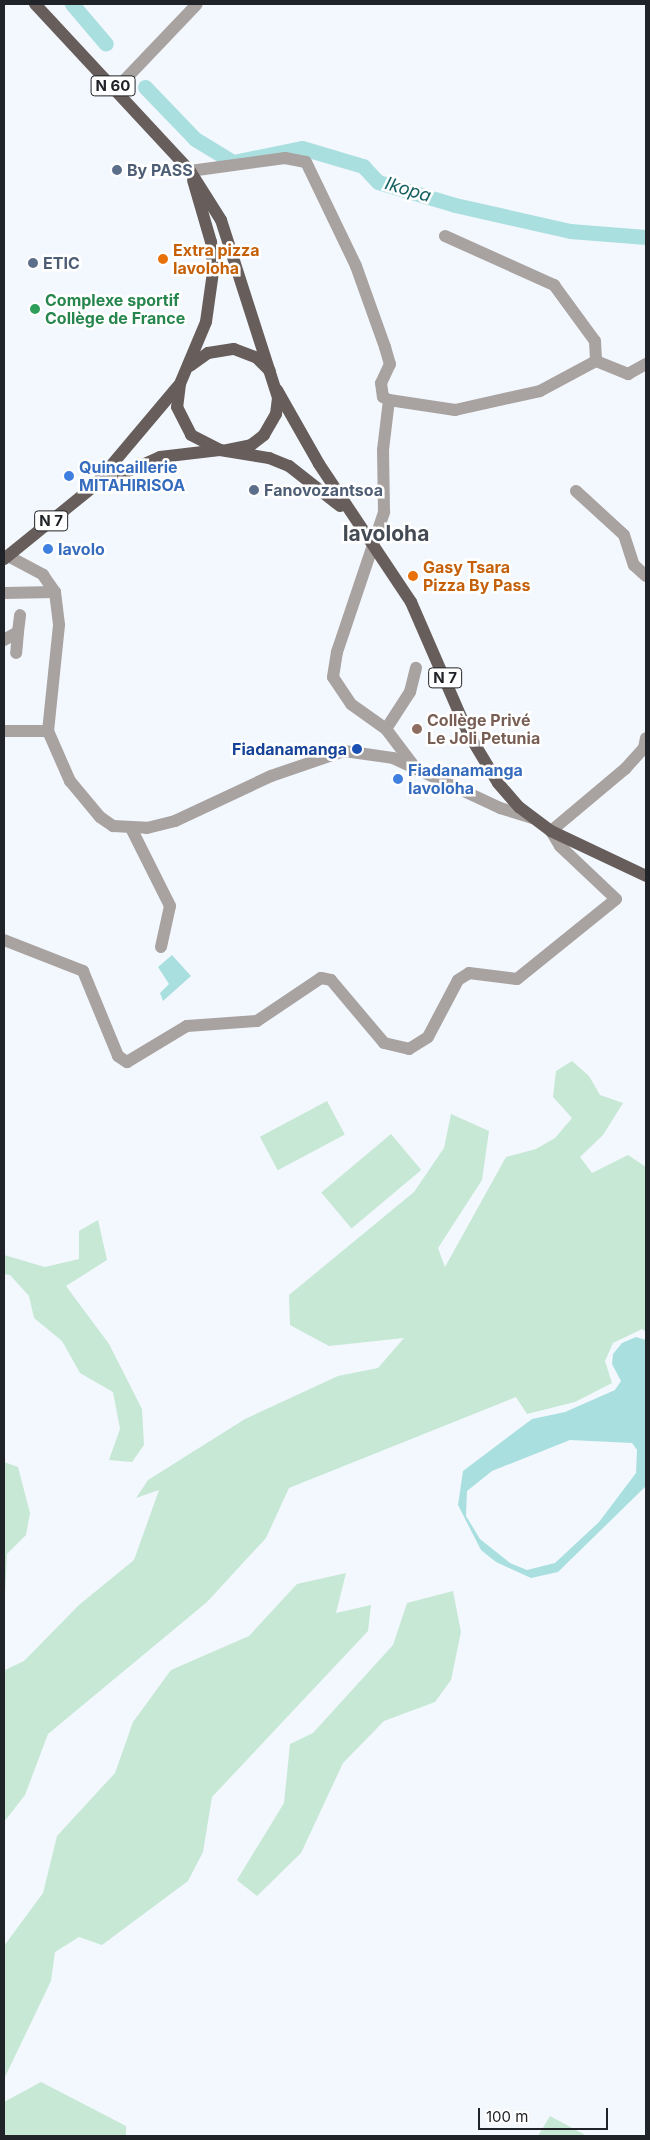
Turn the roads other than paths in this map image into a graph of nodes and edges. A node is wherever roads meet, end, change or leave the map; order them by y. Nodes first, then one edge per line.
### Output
1 (35, 4) edge
2 (197, 4) edge
3 (116, 89) junction
4 (190, 170) junction
5 (445, 236) dead end
6 (596, 360) junction
7 (188, 368) junction
8 (645, 370) edge
9 (180, 384) junction
10 (276, 384) junction
11 (389, 400) junction
12 (223, 450) junction
13 (93, 487) junction
14 (576, 491) dead end
15 (365, 533) junction
16 (373, 544) junction
17 (6, 558) edge
18 (646, 576) edge
19 (55, 592) junction
20 (4, 593) edge
21 (20, 615) dead end
22 (18, 632) junction
23 (4, 640) edge
24 (16, 653) dead end
25 (416, 668) dead end
26 (386, 730) junction
27 (4, 731) edge
28 (48, 731) junction
29 (645, 744) edge
30 (416, 768) junction
31 (532, 818) junction
32 (131, 828) junction
33 (551, 831) junction
34 (646, 876) edge
35 (4, 940) edge
36 (161, 946) dead end

1 - 3 main road, N 60
2 - 3 street
3 - 4 main road, N 60
4 - 7 main road
4 - 10 main road
4 - 11 street
5 - 6 street
6 - 8 street
6 - 11 street
7 - 9 main road
7 - 10 main road
9 - 12 main road
9 - 13 main road
10 - 12 main road
10 - 15 main road
11 - 16 street
12 - 13 main road
12 - 15 main road
13 - 17 main road, N 7
14 - 18 street
15 - 16 main road, N 7
16 - 26 street
16 - 31 main road, N 7
17 - 19 street
19 - 20 street
19 - 28 street
21 - 22 street
22 - 23 street
22 - 24 street
25 - 26 street
26 - 30 street
27 - 28 street
28 - 32 street
29 - 33 street
30 - 31 street
30 - 32 street
31 - 33 main road, N 7
32 - 36 street
33 - 34 main road, N 7
33 - 35 street

